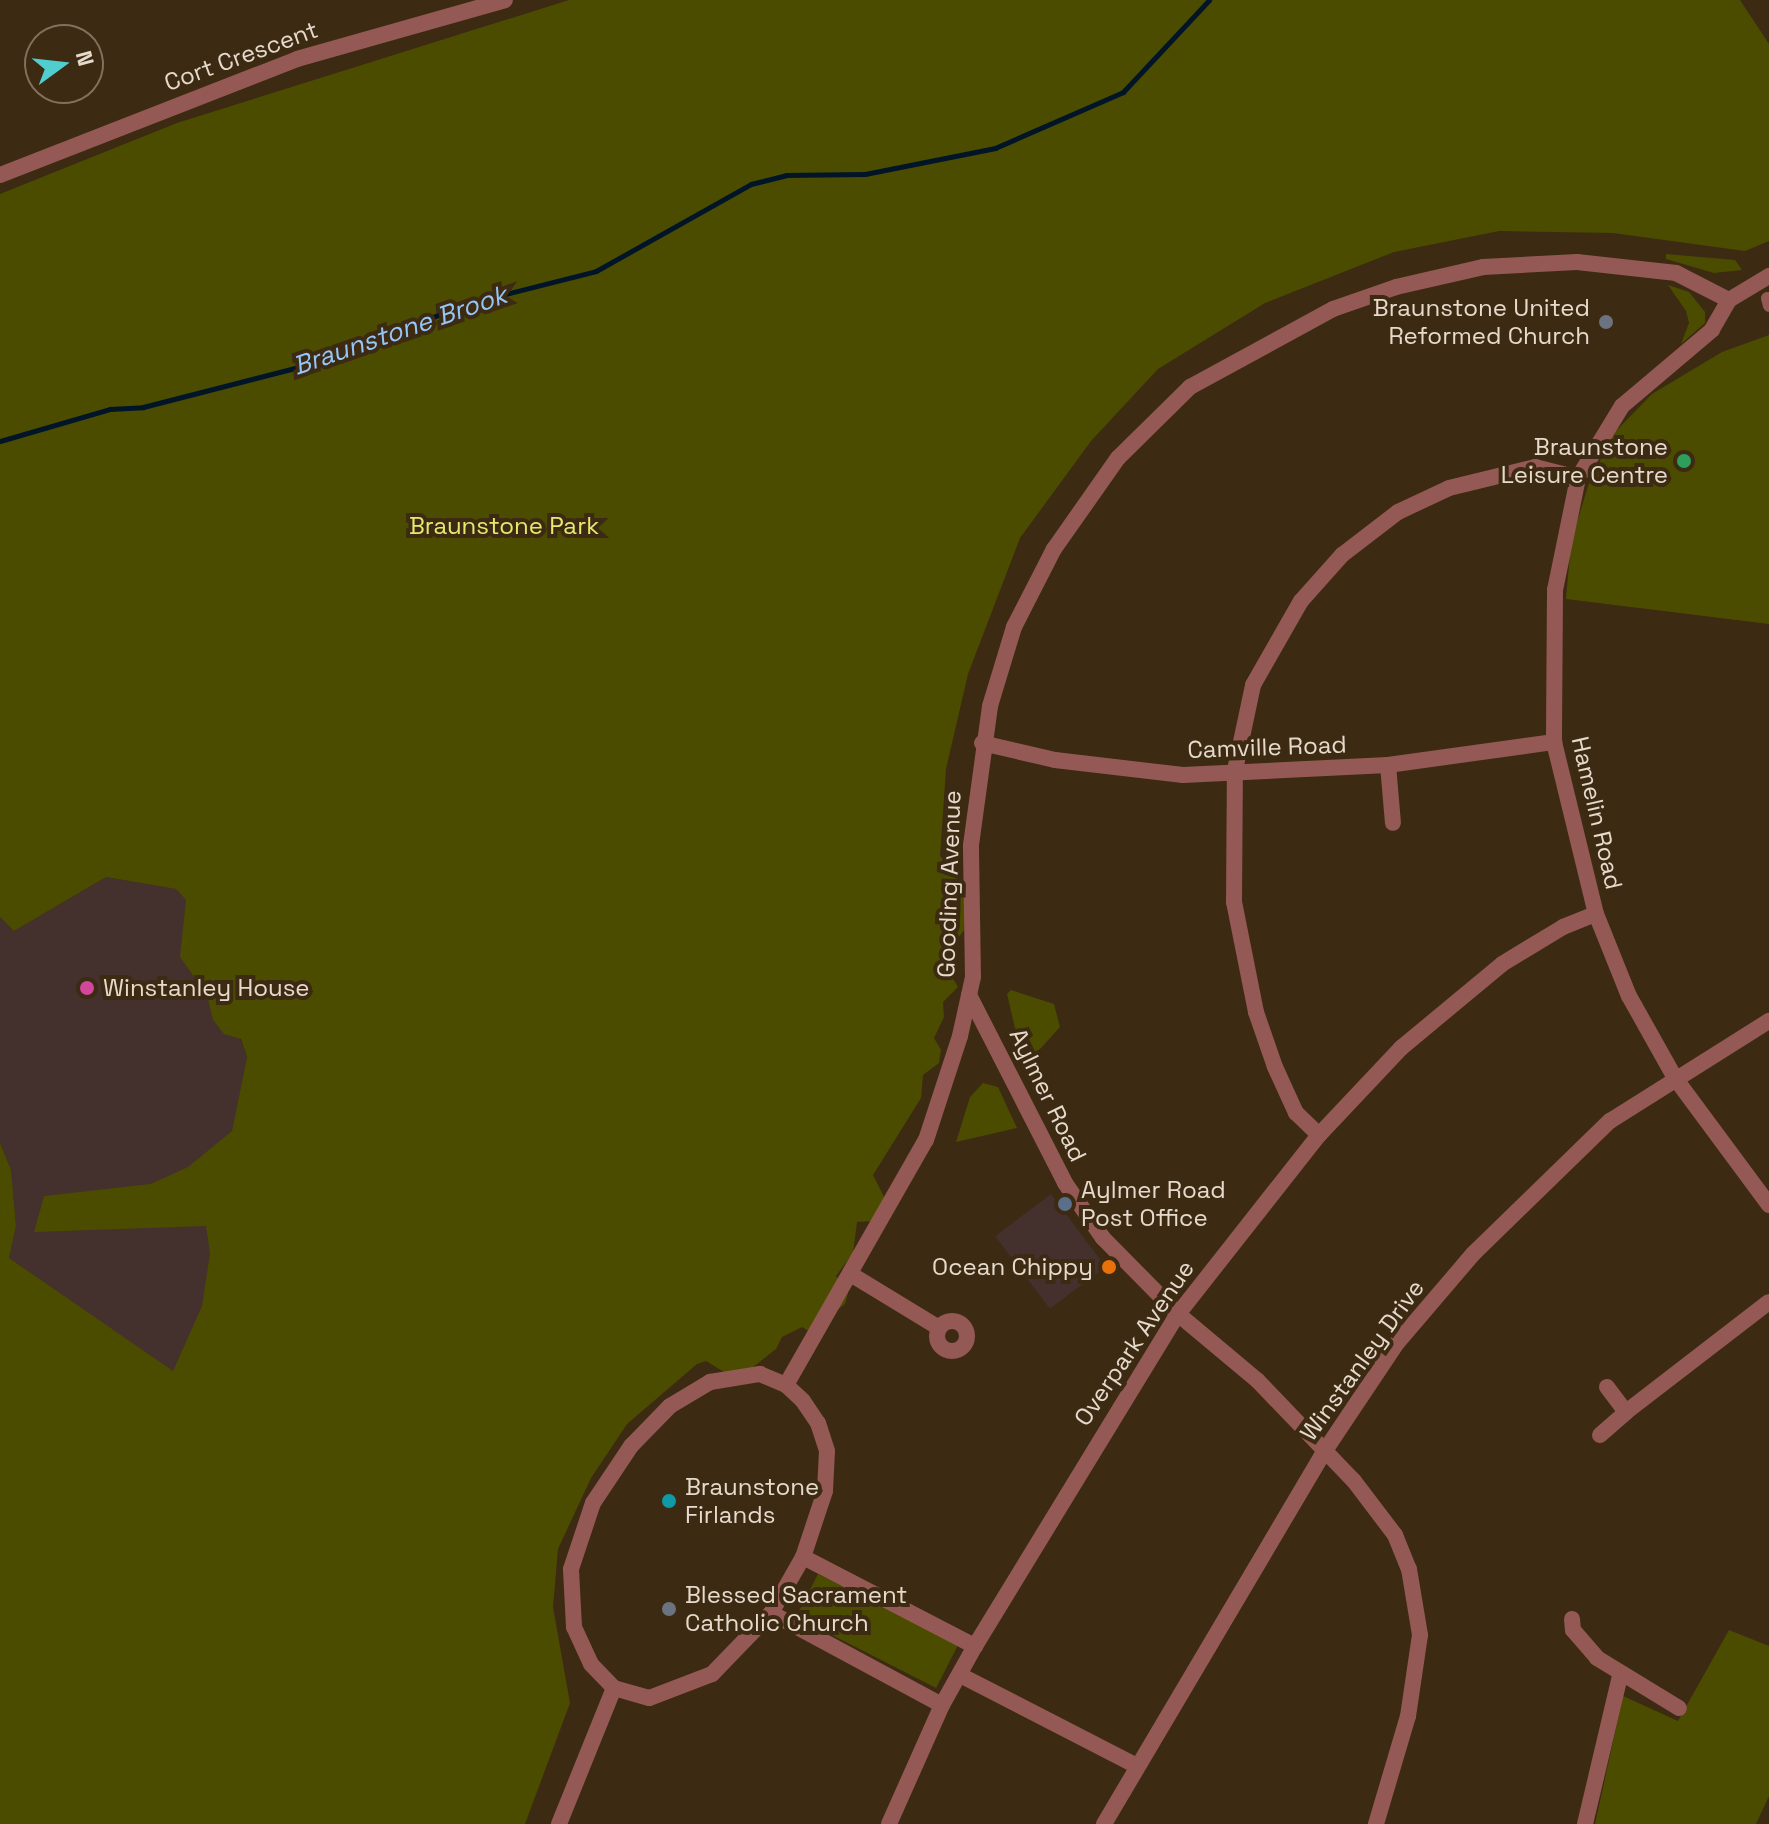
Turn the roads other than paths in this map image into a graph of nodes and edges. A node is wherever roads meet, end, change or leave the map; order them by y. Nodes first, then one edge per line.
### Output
1 (505, 0) edge
2 (0, 175) edge
3 (1769, 276) edge
4 (1729, 300) junction
5 (1578, 478) junction
6 (1554, 742) junction
7 (982, 743) junction
8 (1388, 765) junction
9 (1235, 770) junction
10 (1393, 823) dead end
11 (1596, 914) junction
12 (969, 995) junction
13 (1769, 1021) edge
14 (1675, 1078) junction
15 (1319, 1135) junction
16 (1769, 1205) edge
17 (852, 1275) junction
18 (1769, 1302) edge
19 (1178, 1314) junction
20 (939, 1328) dead end
21 (786, 1385) junction
22 (1607, 1387) dead end
23 (1626, 1412) junction
24 (1600, 1435) dead end
25 (1324, 1452) junction
26 (803, 1557) junction
27 (771, 1613) junction
28 (1572, 1619) dead end
29 (975, 1646) junction
30 (960, 1675) junction
31 (1620, 1676) junction
32 (614, 1688) junction
33 (942, 1705) junction
34 (1679, 1708) dead end
35 (1135, 1765) junction
36 (559, 1824) edge
37 (889, 1824) edge
38 (1104, 1824) edge
39 (1376, 1824) edge
40 (1585, 1824) edge

1 - 2 street, Cort Crescent
3 - 4 street
4 - 5 street, Hamelin Road
4 - 7 street, Gooding Avenue
5 - 6 street, Hamelin Road
5 - 9 street
6 - 8 street, Camville Road
6 - 11 street, Hamelin Road
7 - 9 street, Camville Road
7 - 12 street, Gooding Avenue
8 - 9 street, Camville Road
8 - 10 street
9 - 15 street
11 - 14 street, Hamelin Road
11 - 15 street, Overpark Avenue
12 - 17 street, Gooding Avenue
12 - 19 street, Aylmer Road
13 - 14 street, Winstanley Drive
14 - 16 street, Hamelin Road
14 - 25 street, Winstanley Drive
15 - 19 street, Overpark Avenue
17 - 20 street
17 - 21 street, Gooding Avenue
18 - 23 street
19 - 25 street, Aylmer Road
19 - 29 street, Overpark Avenue
21 - 26 street
21 - 32 street
22 - 23 street
23 - 24 street
25 - 35 street, Winstanley Drive
25 - 39 street, Aylmer Road
26 - 27 street
26 - 29 street
27 - 32 street
27 - 33 street
28 - 31 street
29 - 30 street, Overpark Avenue
30 - 33 street, Overpark Avenue
30 - 35 street
31 - 34 street
31 - 40 street
32 - 36 street
33 - 37 street, Overpark Avenue
35 - 38 street, Winstanley Drive

